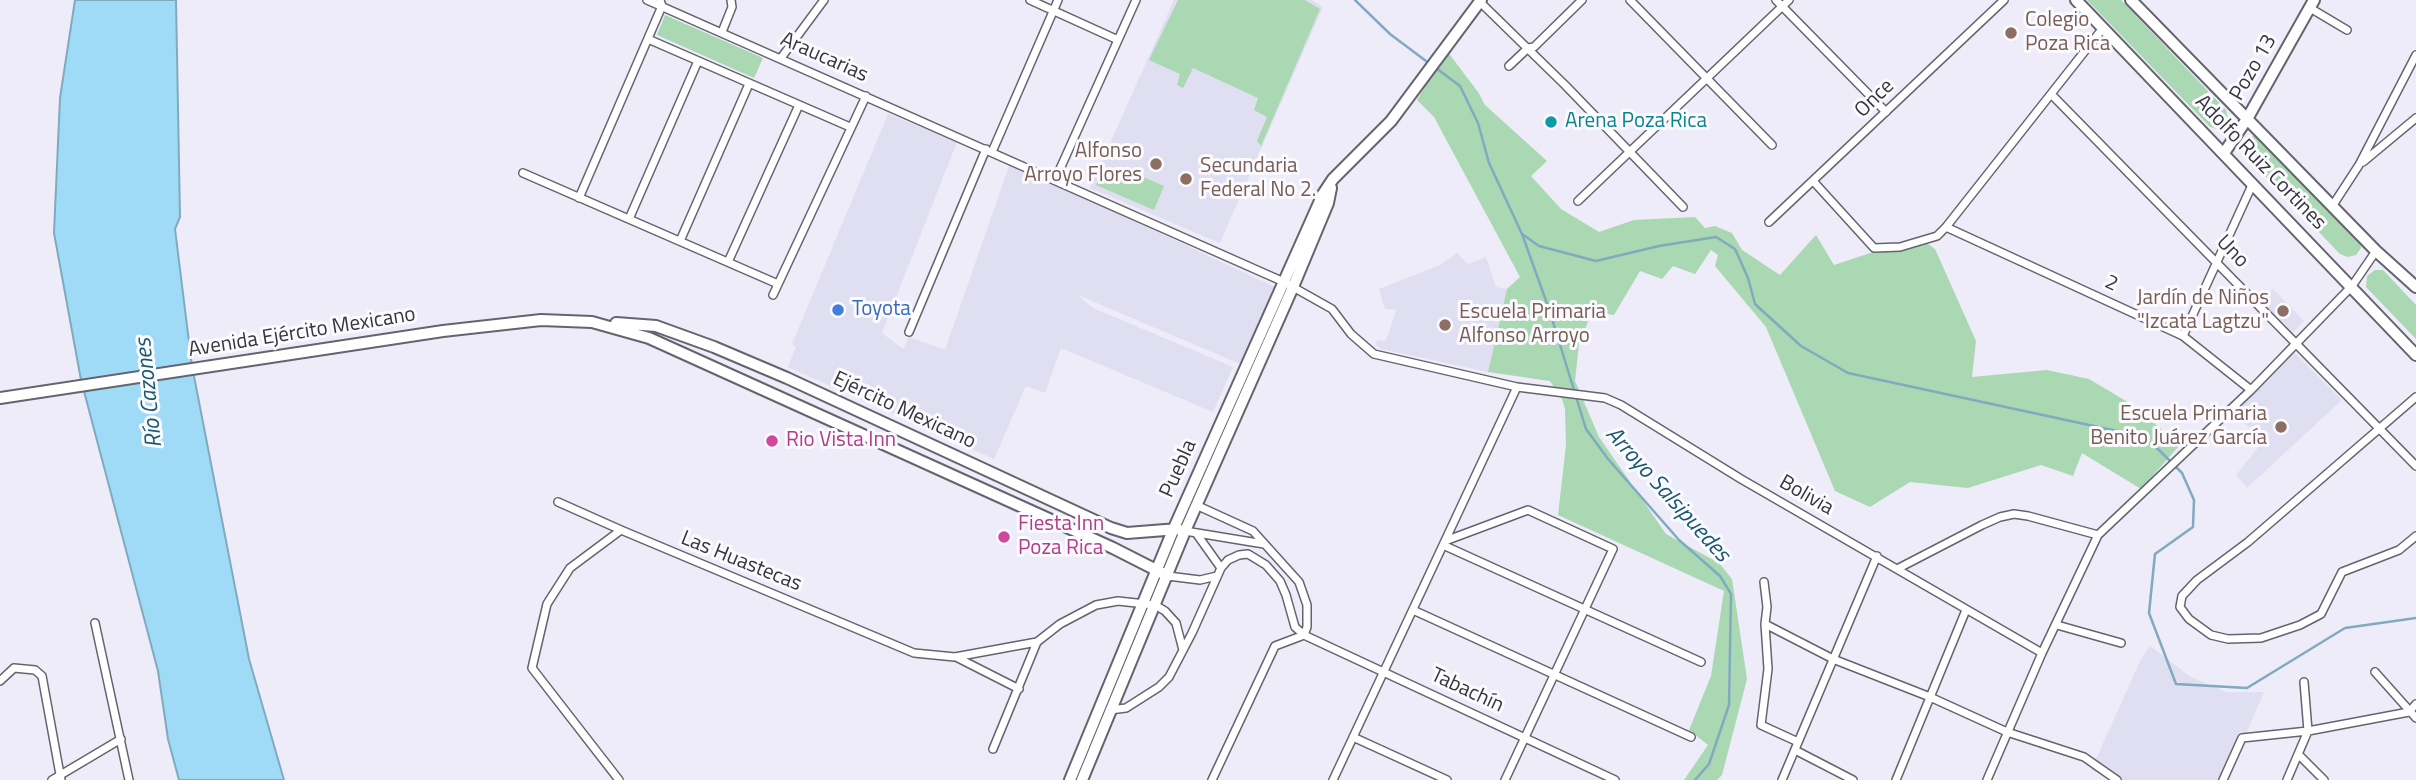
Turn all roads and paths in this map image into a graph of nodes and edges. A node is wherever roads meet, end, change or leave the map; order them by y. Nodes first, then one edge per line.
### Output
1 (648, 0) edge
2 (824, 0) edge
3 (1030, 0) edge
4 (1058, 0) edge
5 (1136, 0) edge
6 (1582, 0) edge
7 (1630, 0) edge
8 (1776, 0) edge
9 (1789, 0) edge
10 (2004, 0) edge
11 (2076, 0) edge
12 (2131, 0) edge
13 (1481, 1) edge
14 (733, 2) edge
15 (661, 3) edge
16 (2312, 4) edge
17 (1782, 7) junction
18 (1053, 10) junction
19 (2103, 28) junction
20 (2347, 30) dead end
21 (722, 32) junction
22 (648, 39) junction
23 (1118, 40) junction
24 (1528, 48) junction
25 (2416, 55) edge
26 (781, 58) junction
27 (698, 61) junction
28 (1509, 66) dead end
29 (1707, 79) junction
30 (749, 84) junction
31 (2051, 93) junction
32 (866, 96) junction
33 (799, 104) junction
34 (1886, 112) junction
35 (2416, 118) edge
36 (2247, 119) junction
37 (850, 127) junction
38 (1772, 145) dead end
39 (989, 151) junction
40 (1630, 152) junction
41 (2224, 153) junction
42 (2360, 165) junction
43 (523, 173) dead end
44 (1055, 180) junction
45 (1814, 182) junction
46 (2253, 183) junction
47 (579, 198) junction
48 (1578, 201) dead end
49 (2333, 205) junction
50 (1683, 208) dead end
51 (629, 219) junction
52 (1769, 222) dead end
53 (1946, 228) junction
54 (680, 242) junction
55 (2376, 251) junction
56 (728, 262) junction
57 (2217, 263) junction
58 (778, 284) junction
59 (1288, 285) junction
60 (2352, 286) junction
61 (2416, 286) edge
62 (773, 295) dead end
63 (606, 324) junction
64 (443, 331) joint
65 (909, 332) dead end
66 (2183, 336) junction
67 (2295, 342) junction
68 (714, 347) junction
69 (2416, 355) edge
70 (708, 365) junction
71 (1517, 387) junction
72 (2251, 390) junction
73 (2416, 397) edge
74 (0, 398) edge
75 (2378, 428) junction
76 (903, 432) junction
77 (894, 450) junction
78 (2416, 466) edge
79 (558, 502) dead end
80 (1196, 505) junction
81 (621, 530) junction
82 (1185, 530) junction
83 (1127, 533) junction
84 (2098, 535) junction
85 (2416, 537) edge
86 (1444, 543) junction
87 (1265, 544) junction
88 (1113, 548) junction
89 (1877, 556) junction
90 (1222, 568) junction
91 (1897, 569) junction
92 (1157, 570) junction
93 (1168, 576) junction
94 (1217, 576) junction
95 (1765, 582) dead end
96 (1143, 604) junction
97 (1155, 606) junction
98 (1413, 610) junction
99 (1585, 610) junction
100 (1966, 610) junction
101 (95, 623) dead end
102 (1765, 625) junction
103 (2057, 625) junction
104 (1304, 635) junction
105 (1037, 642) junction
106 (2120, 643) dead end
107 (1183, 650) junction
108 (2042, 653) junction
109 (955, 657) junction
110 (1833, 659) junction
111 (1701, 663) dead end
112 (1384, 672) junction
113 (2375, 672) dead end
114 (1555, 674) junction
115 (0, 681) edge
116 (2304, 682) dead end
117 (1020, 689) junction
118 (1930, 697) junction
119 (2416, 704) edge
120 (1106, 709) junction
121 (2409, 712) junction
122 (2416, 718) edge
123 (2308, 731) junction
124 (2007, 732) junction
125 (1353, 737) junction
126 (1525, 737) junction
127 (1691, 737) dead end
128 (121, 739) junction
129 (1798, 741) junction
130 (993, 749) dead end
131 (1795, 750) junction
132 (2299, 755) junction
133 (60, 778) edge
134 (52, 780) edge
135 (129, 780) edge
136 (619, 780) edge
137 (1070, 780) edge
138 (1083, 780) edge
139 (1212, 780) edge
140 (1333, 780) edge
141 (1447, 780) edge
142 (1505, 780) edge
143 (1615, 780) edge
144 (1782, 780) edge
145 (1853, 780) edge
146 (1896, 780) edge
147 (1987, 780) edge
148 (2117, 780) edge
149 (2223, 780) edge
150 (2287, 780) edge
151 (2324, 780) edge

1 - 15 street, Araucarias
2 - 26 street
3 - 18 street
4 - 18 street
5 - 23 street
6 - 24 street
7 - 29 street
8 - 17 street
9 - 17 street
10 - 34 street, Once
11 - 19 main road, Adolfo Ruiz Cortines
12 - 36 main road, Adolfo Ruiz Cortines
13 - 24 street
13 - 59 main road, Puebla
14 - 21 street
15 - 21 street, Araucarias
15 - 22 street
16 - 20 street
16 - 36 main road, Pozo 13
17 - 29 street
17 - 34 street
18 - 23 street
18 - 39 street
19 - 31 street
19 - 41 main road, Adolfo Ruiz Cortines
21 - 26 street, Araucarias
22 - 27 street
22 - 47 street
23 - 44 street
24 - 28 street
24 - 40 street
25 - 42 street
26 - 32 street, Araucarias
27 - 30 street
27 - 51 street
29 - 38 street
29 - 40 street
30 - 33 street
30 - 54 street
31 - 53 street
31 - 57 street, Uno
32 - 37 street
32 - 39 street, Araucarias
33 - 37 street
33 - 56 street
34 - 45 street, Once
35 - 42 street
36 - 41 main road, Pozo 13
36 - 49 main road, Adolfo Ruiz Cortines
37 - 58 street
39 - 44 street, Araucarias
39 - 65 street
40 - 48 street
40 - 50 street
41 - 46 main road, Adolfo Ruiz Cortines
42 - 49 street
43 - 47 street
44 - 59 street, Araucarias
45 - 52 street, Once
45 - 53 street
46 - 57 street
46 - 60 main road, Adolfo Ruiz Cortines
47 - 51 street
49 - 55 main road, Adolfo Ruiz Cortines
51 - 54 street
53 - 66 street, 2
54 - 56 street
55 - 60 street
55 - 61 main road, Adolfo Ruiz Cortines
56 - 58 street
57 - 66 street
57 - 67 street, Uno
58 - 62 street
59 - 71 street, Araucarias
59 - 80 main road, Puebla
59 - 82 main road, Puebla
60 - 67 street
60 - 69 main road, Adolfo Ruiz Cortines
63 - 64 main road, Ejército Mexicano
63 - 68 main road, Ejército Mexicano
63 - 70 main road, Ejército Mexicano
64 - 74 main road, Avenida Ejército Mexicano
66 - 72 street, 2
67 - 72 street
67 - 75 street, Uno
68 - 70 main road
68 - 76 main road, Ejército Mexicano
70 - 77 main road, Ejército Mexicano
71 - 86 street
71 - 89 street, Bolivia
72 - 84 street
73 - 75 street
75 - 78 street, Uno
75 - 85 street
76 - 77 main road
76 - 83 main road, Ejército Mexicano
77 - 88 main road, Ejército Mexicano
79 - 81 street, Las Huastecas
80 - 82 main road, Puebla
80 - 87 street
81 - 109 street, Las Huastecas
81 - 136 street
82 - 83 main road, Ejército Mexicano
82 - 87 street
82 - 90 street
82 - 92 main road, Puebla
82 - 93 main road, Puebla
83 - 88 main road
84 - 91 street
84 - 103 street
86 - 98 street
86 - 99 street
86 - 99 street
87 - 104 street
88 - 92 main road, Ejército Mexicano
89 - 91 street, Bolivia
89 - 110 street
90 - 94 street
90 - 104 street
91 - 100 street, Bolivia
92 - 93 main road, Ejército Mexicano
92 - 96 main road, Puebla
93 - 94 street
93 - 97 main road, Puebla
94 - 107 street
95 - 102 street
96 - 97 street, Las Huastecas
96 - 105 street, Las Huastecas
96 - 120 main road, Puebla
97 - 107 street
97 - 120 main road, Puebla
98 - 112 street
98 - 114 street
99 - 111 street
99 - 114 street
100 - 108 street, Bolivia
100 - 118 street
101 - 128 street
102 - 110 street
102 - 129 street
103 - 106 street
103 - 108 street
104 - 112 street, Tabachín
104 - 139 street
105 - 109 street, Las Huastecas
105 - 117 street
107 - 120 street
108 - 124 street
109 - 117 street
110 - 118 street
110 - 129 street
112 - 125 street
112 - 126 street, Tabachín
113 - 121 street
114 - 126 street
114 - 127 street
115 - 133 street
116 - 123 street
117 - 130 street
118 - 124 street
118 - 146 street
119 - 121 street
120 - 137 main road, Puebla
120 - 138 main road, Puebla
121 - 122 street
121 - 123 street
123 - 132 street
123 - 149 street
124 - 147 street
124 - 148 street
125 - 140 street
125 - 141 street
126 - 142 street
126 - 143 street, Tabachín
128 - 133 street
128 - 135 street
129 - 131 street
131 - 144 street
131 - 145 street
132 - 150 street
132 - 151 street
133 - 134 street

